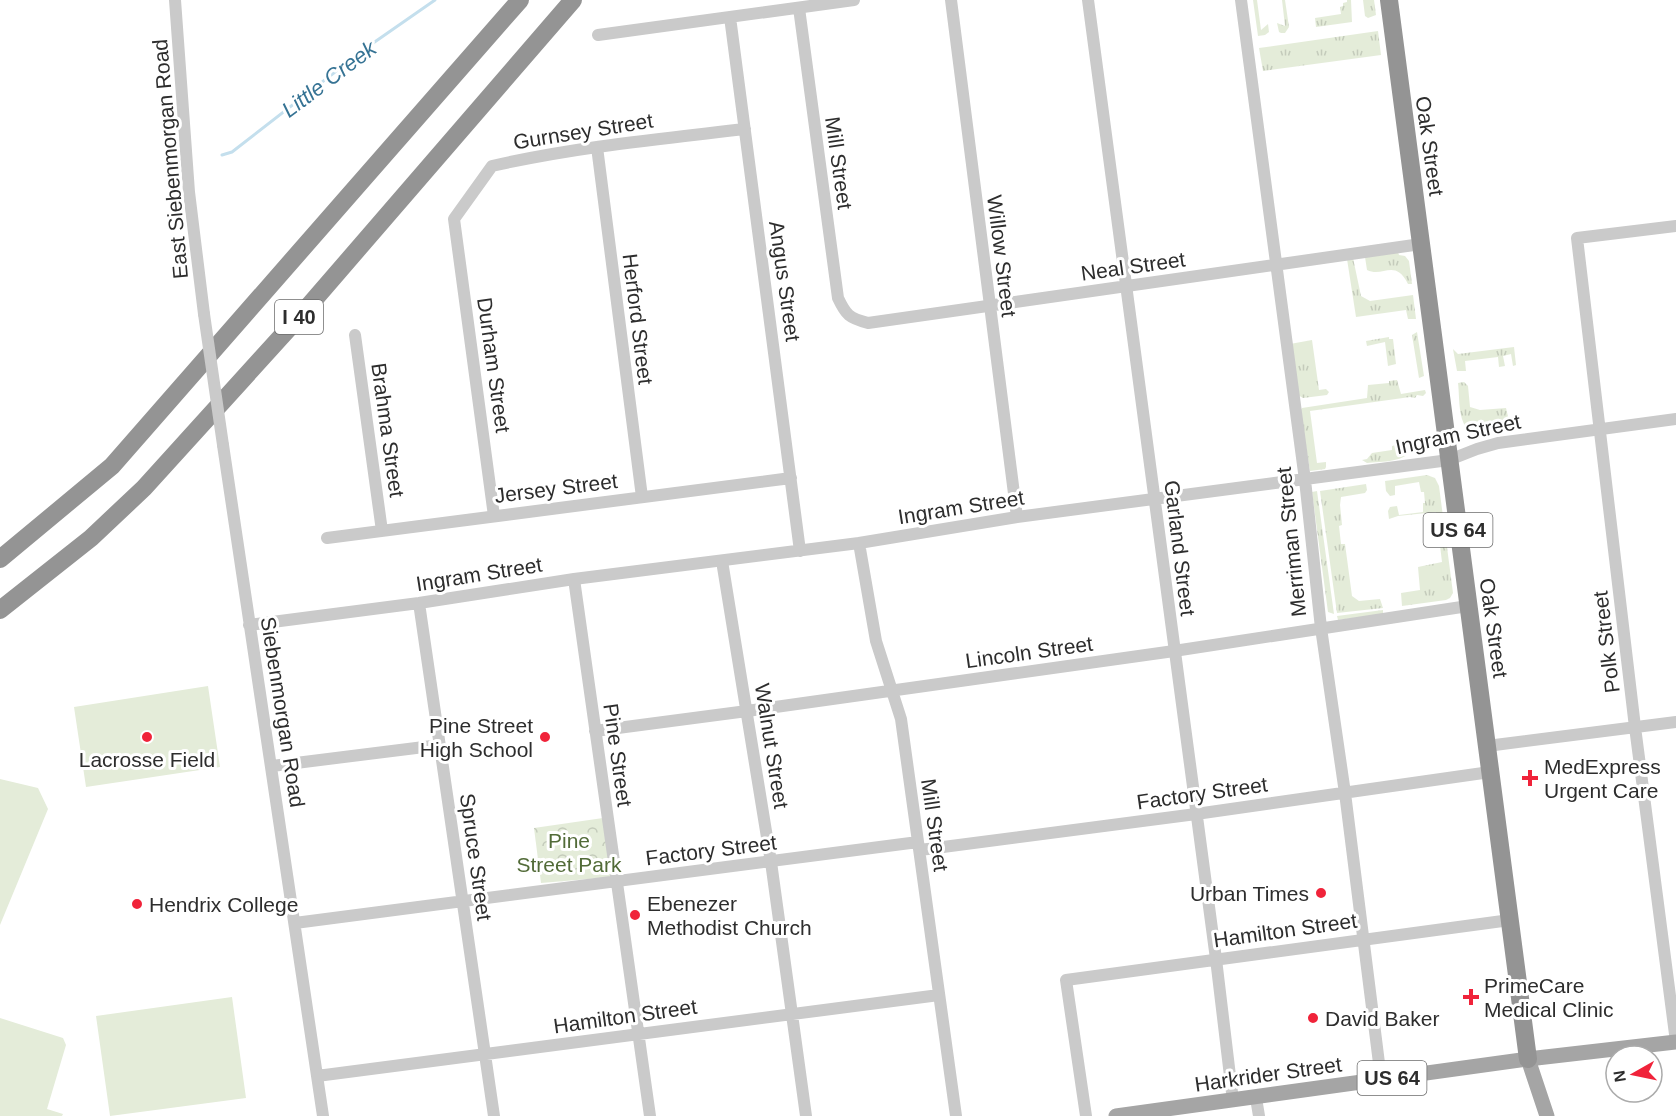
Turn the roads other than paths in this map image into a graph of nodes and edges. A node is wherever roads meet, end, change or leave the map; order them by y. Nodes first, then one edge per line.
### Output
1 (175, 0) edge
2 (520, 0) edge
3 (573, 0) edge
4 (854, 0) edge
5 (951, 0) edge
6 (1088, 0) edge
7 (1241, 0) edge
8 (1389, 0) edge
9 (799, 8) junction
10 (730, 17) junction
11 (598, 35) dead end
12 (744, 129) junction
13 (597, 147) junction
14 (454, 219) joint
15 (1676, 226) edge
16 (1421, 244) junction
17 (1275, 266) junction
18 (1128, 286) junction
19 (988, 306) junction
20 (204, 314) joint
21 (852, 319) joint
22 (355, 335) dead end
23 (1676, 419) edge
24 (1600, 429) junction
25 (1449, 460) junction
26 (791, 478) junction
27 (1305, 480) junction
28 (642, 497) junction
29 (1155, 500) junction
30 (494, 516) junction
31 (1017, 518) junction
32 (382, 531) junction
33 (327, 538) dead end
34 (859, 543) junction
35 (800, 551) junction
36 (0, 559) edge
37 (722, 561) junction
38 (574, 579) junction
39 (420, 603) junction
40 (1468, 606) junction
41 (0, 610) edge
42 (249, 626) junction
43 (1321, 628) junction
44 (1174, 651) junction
45 (893, 690) junction
46 (747, 711) junction
47 (1676, 722) edge
48 (1635, 727) junction
49 (595, 730) junction
50 (440, 745) junction
51 (1487, 746) junction
52 (272, 766) junction
53 (1490, 772) junction
54 (1345, 793) junction
55 (1196, 814) junction
56 (919, 846) junction
57 (771, 862) junction
58 (618, 882) junction
59 (463, 901) junction
60 (1510, 920) junction
61 (295, 923) junction
62 (1363, 939) junction
63 (1216, 959) junction
64 (939, 994) junction
65 (792, 1013) junction
66 (639, 1033) junction
67 (1676, 1042) edge
68 (485, 1056) junction
69 (1528, 1059) junction
70 (317, 1076) junction
71 (1381, 1079) junction
72 (1256, 1098) junction
73 (1233, 1101) junction
74 (323, 1116) edge
75 (494, 1116) edge
76 (650, 1116) edge
77 (806, 1116) edge
78 (956, 1116) edge
79 (1086, 1116) edge
80 (1116, 1116) edge
81 (1259, 1116) edge
82 (1547, 1116) edge

1 - 20 street, East Siebenmorgan Road
2 - 36 highway, I 40
3 - 41 highway, I 40
4 - 9 street
5 - 19 street, Willow Street
6 - 18 street, Garland Street
7 - 17 street, Merriman Street
8 - 16 highway, Oak Street / US 64
9 - 10 street
9 - 21 street, Mill Street
10 - 11 street
10 - 12 street, Angus Street
12 - 13 street, Gurnsey Street
12 - 26 street, Angus Street
13 - 14 street, Gurnsey Street
13 - 28 street, Herford Street
14 - 30 street, Durham Street
15 - 24 street, Polk Street
16 - 17 street, Neal Street
16 - 25 highway, Oak Street / US 64
17 - 18 street, Neal Street
17 - 27 street, Merriman Street
18 - 19 street, Neal Street
18 - 29 street, Garland Street
19 - 21 street, Neal Street
19 - 31 street, Willow Street
20 - 42 street, Siebenmorgan Road, bridge
22 - 32 street, Brahma Street
23 - 24 street, Ingram Street
24 - 25 street, Ingram Street
24 - 48 street, Polk Street
25 - 27 street, Ingram Street
25 - 40 highway, Oak Street / US 64
26 - 28 street, Jersey Street
26 - 35 street, Angus Street
27 - 29 street, Ingram Street
27 - 43 street, Merriman Street
28 - 30 street, Jersey Street
29 - 31 street, Ingram Street
29 - 44 street, Garland Street
30 - 32 street, Jersey Street
31 - 34 street, Ingram Street
32 - 33 street, Jersey Street
34 - 35 street, Ingram Street
34 - 45 street, Mill Street
35 - 37 street, Ingram Street
37 - 38 street, Ingram Street
37 - 46 street, Walnut Street
38 - 39 street, Ingram Street
38 - 49 street, Pine Street
39 - 42 street, Ingram Street
39 - 50 street, Spruce Street
40 - 43 street, Lincoln Street
40 - 51 highway, Oak Street / US 64
42 - 52 street, Siebenmorgan Road
43 - 44 street, Lincoln Street
43 - 54 street, Merriman Street
44 - 45 street, Lincoln Street
44 - 55 street, Garland Street
45 - 46 street, Lincoln Street
45 - 56 street, Mill Street
46 - 49 street, Lincoln Street
46 - 57 street, Walnut Street
47 - 48 street
48 - 51 street
48 - 67 street, Polk Street
49 - 58 street, Pine Street
50 - 52 street
50 - 59 street, Spruce Street
51 - 53 highway, Oak Street / US 64
52 - 61 street, Siebenmorgan Road
53 - 54 street, Factory Street
53 - 60 highway, Oak Street / US 64
54 - 55 street, Factory Street
54 - 62 street, Merriman Street
55 - 56 street, Factory Street
55 - 63 street, Garland Street
56 - 57 street, Factory Street
56 - 64 street, Mill Street
57 - 58 street, Factory Street
57 - 65 street, Walnut Street
58 - 59 street, Factory Street
58 - 66 street, Pine Street
59 - 61 street, Factory Street
59 - 68 street, Spruce Street
60 - 62 street, Hamilton Street
60 - 69 highway, Oak Street / US 64
61 - 70 street, Siebenmorgan Road
62 - 63 street, Hamilton Street
62 - 71 street, Merriman Street
63 - 73 street, Garland Street
63 - 79 street, Hamilton Street
64 - 65 street, Hamilton Street
64 - 78 street, Mill Street
65 - 66 street, Hamilton Street
65 - 77 street, Walnut Street
66 - 68 street, Hamilton Street
66 - 76 street, Pine Street
67 - 69 main road, Harkrider Street
68 - 70 street, Hamilton Street
68 - 75 street, Spruce Street
69 - 71 main road, Harkrider Street / US 64
69 - 82 main road, Oak Street
70 - 74 street, Siebenmorgan Road
71 - 72 main road, Harkrider Street / US 64
72 - 73 main road, Harkrider Street / US 64
72 - 81 street
73 - 80 main road, Harkrider Street / US 64

